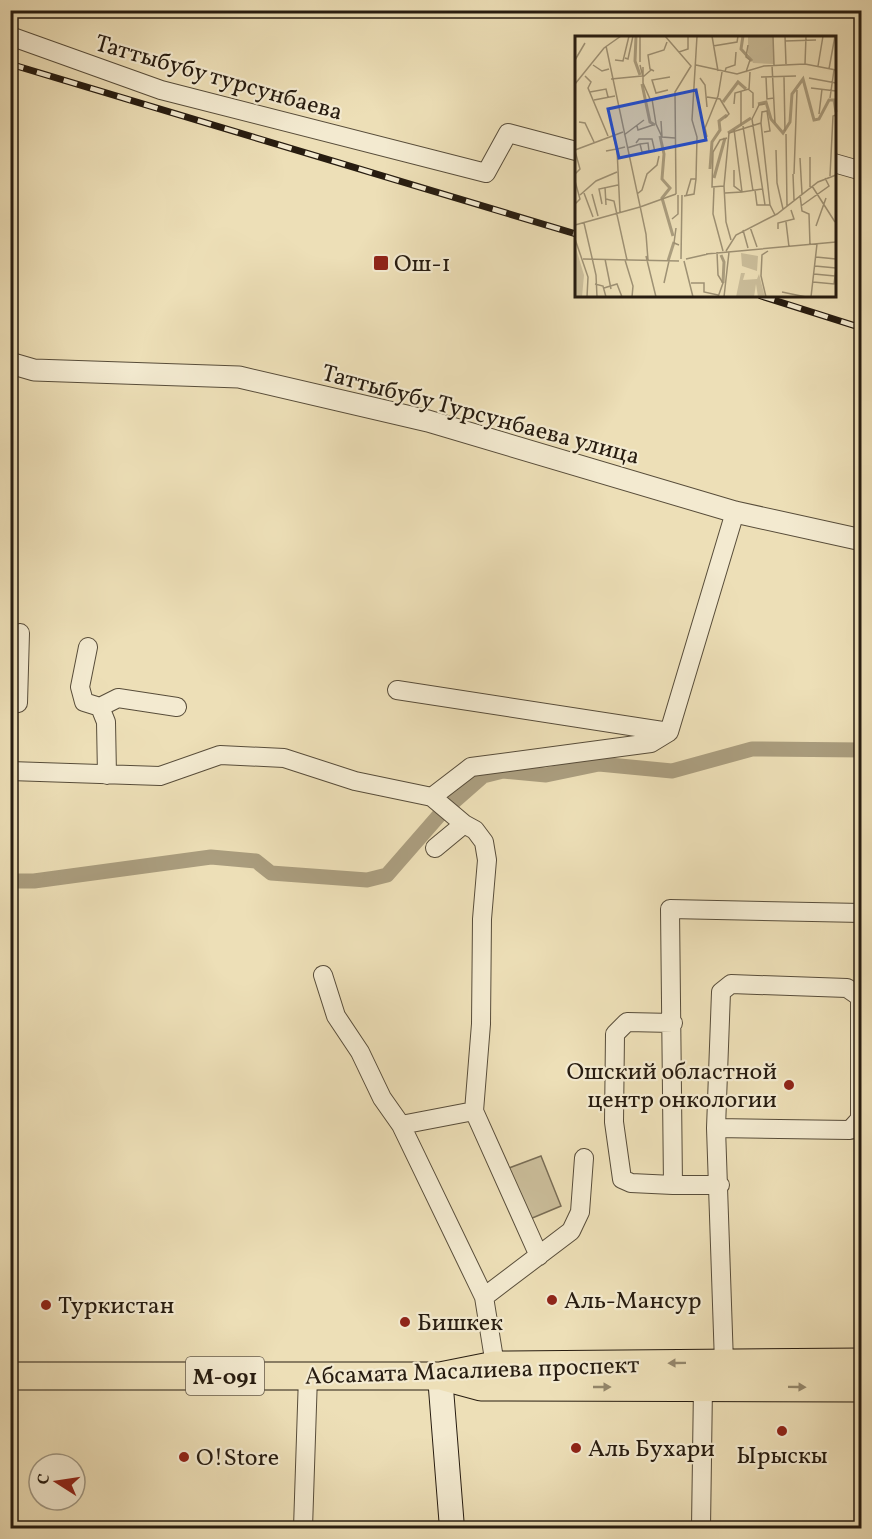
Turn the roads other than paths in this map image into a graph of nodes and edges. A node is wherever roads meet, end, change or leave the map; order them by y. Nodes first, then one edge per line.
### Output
1 (10, 36) edge
2 (575, 151) edge
3 (836, 164) edge
4 (861, 171) edge
5 (10, 363) edge
6 (735, 512) junction
7 (861, 540) edge
8 (20, 633) dead end
9 (88, 647) dead end
10 (397, 690) dead end
11 (10, 704) edge
12 (100, 706) junction
13 (177, 707) dead end
14 (669, 732) junction
15 (10, 771) edge
16 (107, 775) junction
17 (435, 801) junction
18 (458, 820) junction
19 (435, 848) dead end
20 (861, 913) edge
21 (323, 975) dead end
22 (673, 1023) junction
23 (474, 1111) junction
24 (401, 1125) junction
25 (716, 1128) junction
26 (584, 1158) dead end
27 (673, 1185) junction
28 (720, 1185) junction
29 (539, 1256) junction
30 (484, 1297) junction
31 (861, 1362) edge
32 (724, 1363) junction
33 (495, 1365) junction
34 (10, 1376) edge
35 (308, 1376) junction
36 (440, 1376) junction
37 (703, 1386) junction
38 (861, 1388) edge
39 (303, 1528) edge
40 (452, 1528) edge
41 (701, 1528) edge

1 - 2 street, Таттыбубу турсунбаева
3 - 4 street
5 - 6 street, Таттыбубу Турсунбаева улица
6 - 7 street, Таттыбубу Турсунбаева улица
6 - 14 street
8 - 11 street
9 - 12 street
10 - 14 street
12 - 13 street
12 - 16 street
14 - 17 street
15 - 16 street
16 - 17 street
17 - 18 street
18 - 19 street
18 - 23 street
20 - 22 street
21 - 24 street
22 - 27 street
22 - 27 street
23 - 24 street
23 - 29 street
24 - 30 street
25 - 25 street
25 - 28 street
26 - 29 street
27 - 28 street
28 - 32 street
29 - 30 street
30 - 33 street
31 - 32 main road, Абсамата Масалиева проспект / М-091
32 -> 33 main road, Абсамата Масалиева проспект / М-091
33 - 36 main road, Абсамата Масалиева проспект / М-091
34 - 35 main road, Абсамата Масалиева проспект / М-091
35 - 36 main road, Абсамата Масалиева проспект / М-091
35 - 39 street
36 -> 37 main road, М-091
36 - 40 main road
37 -> 38 main road, М-091
37 - 41 street

